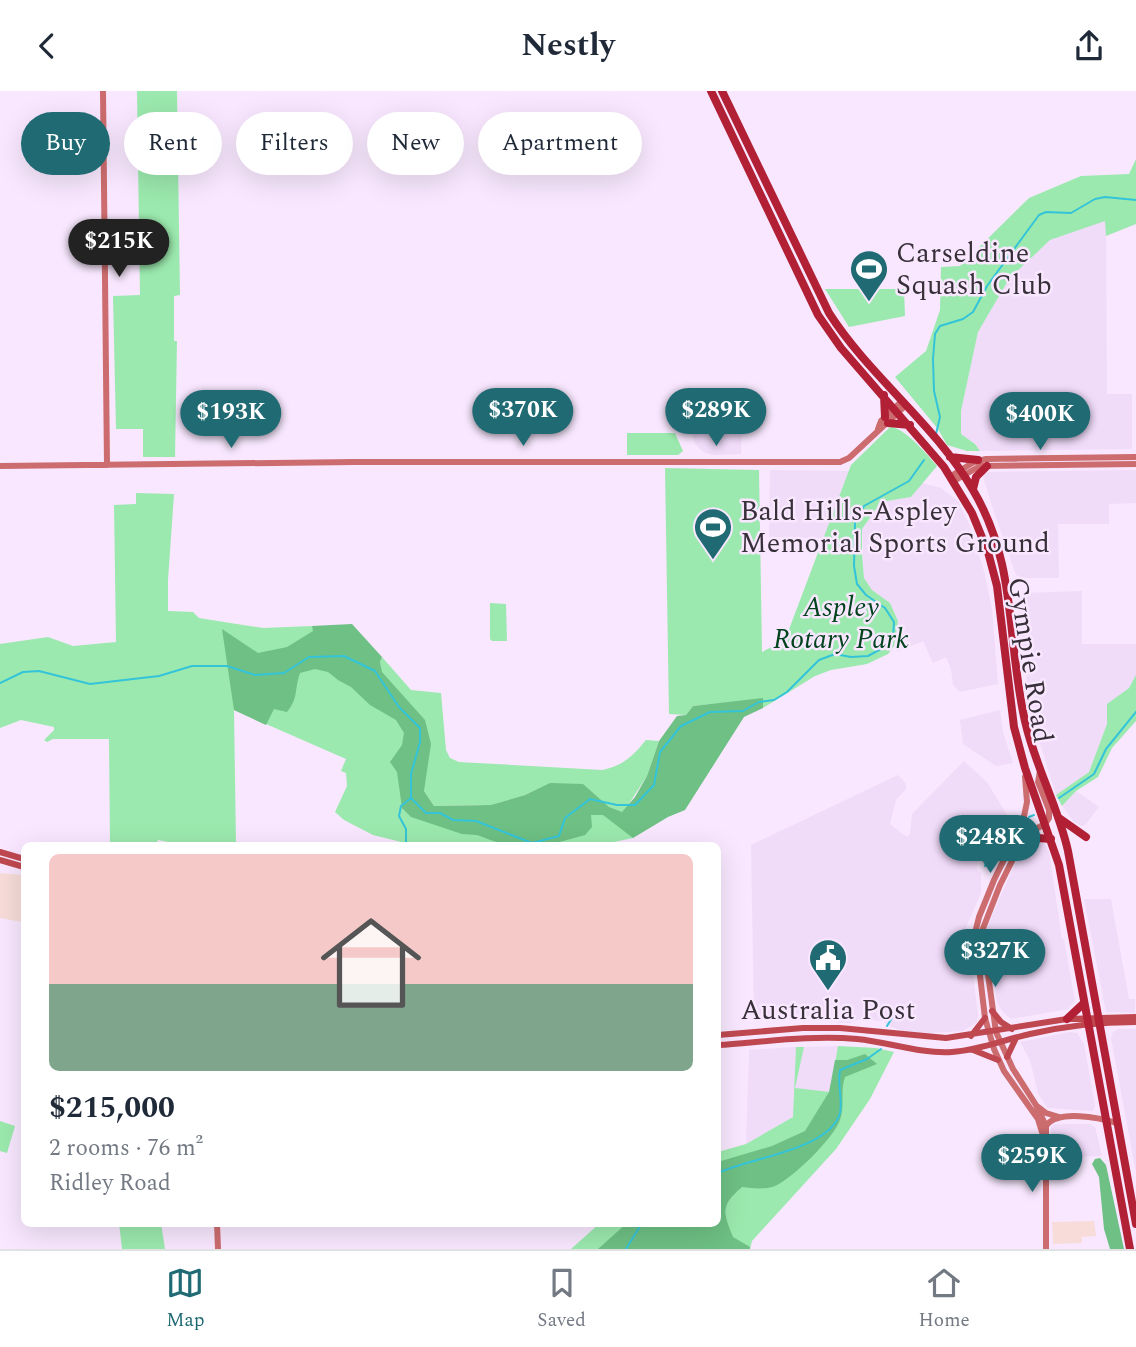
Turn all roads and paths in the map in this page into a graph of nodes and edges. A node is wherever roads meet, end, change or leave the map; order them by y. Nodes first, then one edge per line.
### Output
1 (103, 91) edge
2 (711, 91) edge
3 (722, 91) edge
4 (741, 131) junction
5 (732, 135) junction
6 (884, 395) junction
7 (904, 403) junction
8 (897, 410) junction
9 (887, 420) junction
10 (910, 425) junction
11 (947, 454) junction
12 (1136, 457) edge
13 (978, 460) junction
14 (1136, 464) edge
15 (107, 465) junction
16 (0, 466) edge
17 (987, 466) junction
18 (962, 472) junction
19 (952, 479) junction
20 (973, 488) junction
21 (1025, 768) junction
22 (1041, 769) junction
23 (1059, 818) junction
24 (1045, 824) junction
25 (1024, 837) junction
26 (1086, 837) dead end
27 (1051, 839) junction
28 (0, 852) edge
29 (21, 858) edge
30 (2, 863) edge
31 (21, 866) edge
32 (1084, 1003) junction
33 (992, 1011) junction
34 (985, 1018) junction
35 (1067, 1019) junction
36 (1098, 1020) junction
37 (1136, 1020) edge
38 (1088, 1021) junction
39 (1012, 1029) junction
40 (993, 1032) junction
41 (721, 1035) edge
42 (971, 1036) junction
43 (1016, 1038) junction
44 (996, 1044) junction
45 (721, 1045) edge
46 (973, 1050) junction
47 (1007, 1057) junction
48 (999, 1061) junction
49 (1036, 1105) junction
50 (1060, 1117) junction
51 (1106, 1120) junction
52 (1117, 1123) junction
53 (1046, 1126) junction
54 (1045, 1136) junction
55 (1135, 1221) edge
56 (1123, 1222) junction
57 (218, 1227) edge
58 (218, 1249) edge
59 (1046, 1249) edge
60 (1130, 1249) edge

1 - 15 main road
2 - 5 highway, Gympie Road
3 - 4 highway, Gympie Road
4 - 5 highway
4 - 7 highway, Gympie Road
5 - 6 highway, Gympie Road
6 - 8 highway, Gympie Road
6 - 9 highway
7 - 8 main road
7 - 11 highway, Gympie Road
8 - 9 main road
8 - 10 highway, Gympie Road
9 - 10 highway
9 - 15 main road
10 - 19 highway, Gympie Road
11 - 13 highway
11 - 18 highway, Gympie Road
12 - 13 main road
13 - 18 main road
14 - 17 main road
15 - 16 main road
17 - 18 main road
17 - 20 highway
18 - 19 main road
18 - 20 highway, Gympie Road
19 - 21 highway, Gympie Road
20 - 22 highway, Gympie Road
21 - 24 highway, Gympie Road
21 - 34 main road
22 - 23 highway, Gympie Road
22 - 24 main road
23 - 26 highway
23 - 36 highway, Gympie Road
24 - 25 main road
24 - 27 highway, Gympie Road
25 - 27 highway
25 - 33 main road
27 - 32 highway, Gympie Road
28 - 29 main road
30 - 31 main road
32 - 35 highway
32 - 38 highway, Gympie Road
33 - 39 main road
33 - 40 main road
34 - 40 main road
34 - 42 main road
35 - 38 main road
35 - 39 main road
36 - 37 main road
36 - 38 main road
36 - 52 highway, Gympie Road
38 - 43 main road
38 - 51 highway, Gympie Road
39 - 40 main road
40 - 42 main road
40 - 44 main road
41 - 42 main road
43 - 44 main road
43 - 47 main road
44 - 46 main road
44 - 47 main road
44 - 48 main road
45 - 46 main road
46 - 48 main road
47 - 49 main road
48 - 54 main road
49 - 50 main road
49 - 53 main road
50 - 51 main road
50 - 53 main road
51 - 52 main road
51 - 56 highway, Gympie Road
52 - 55 highway, Gympie Road
53 - 54 main road
54 - 59 main road
55 - 56 highway, Gympie Road
56 - 60 highway, Gympie Road
57 - 58 main road

